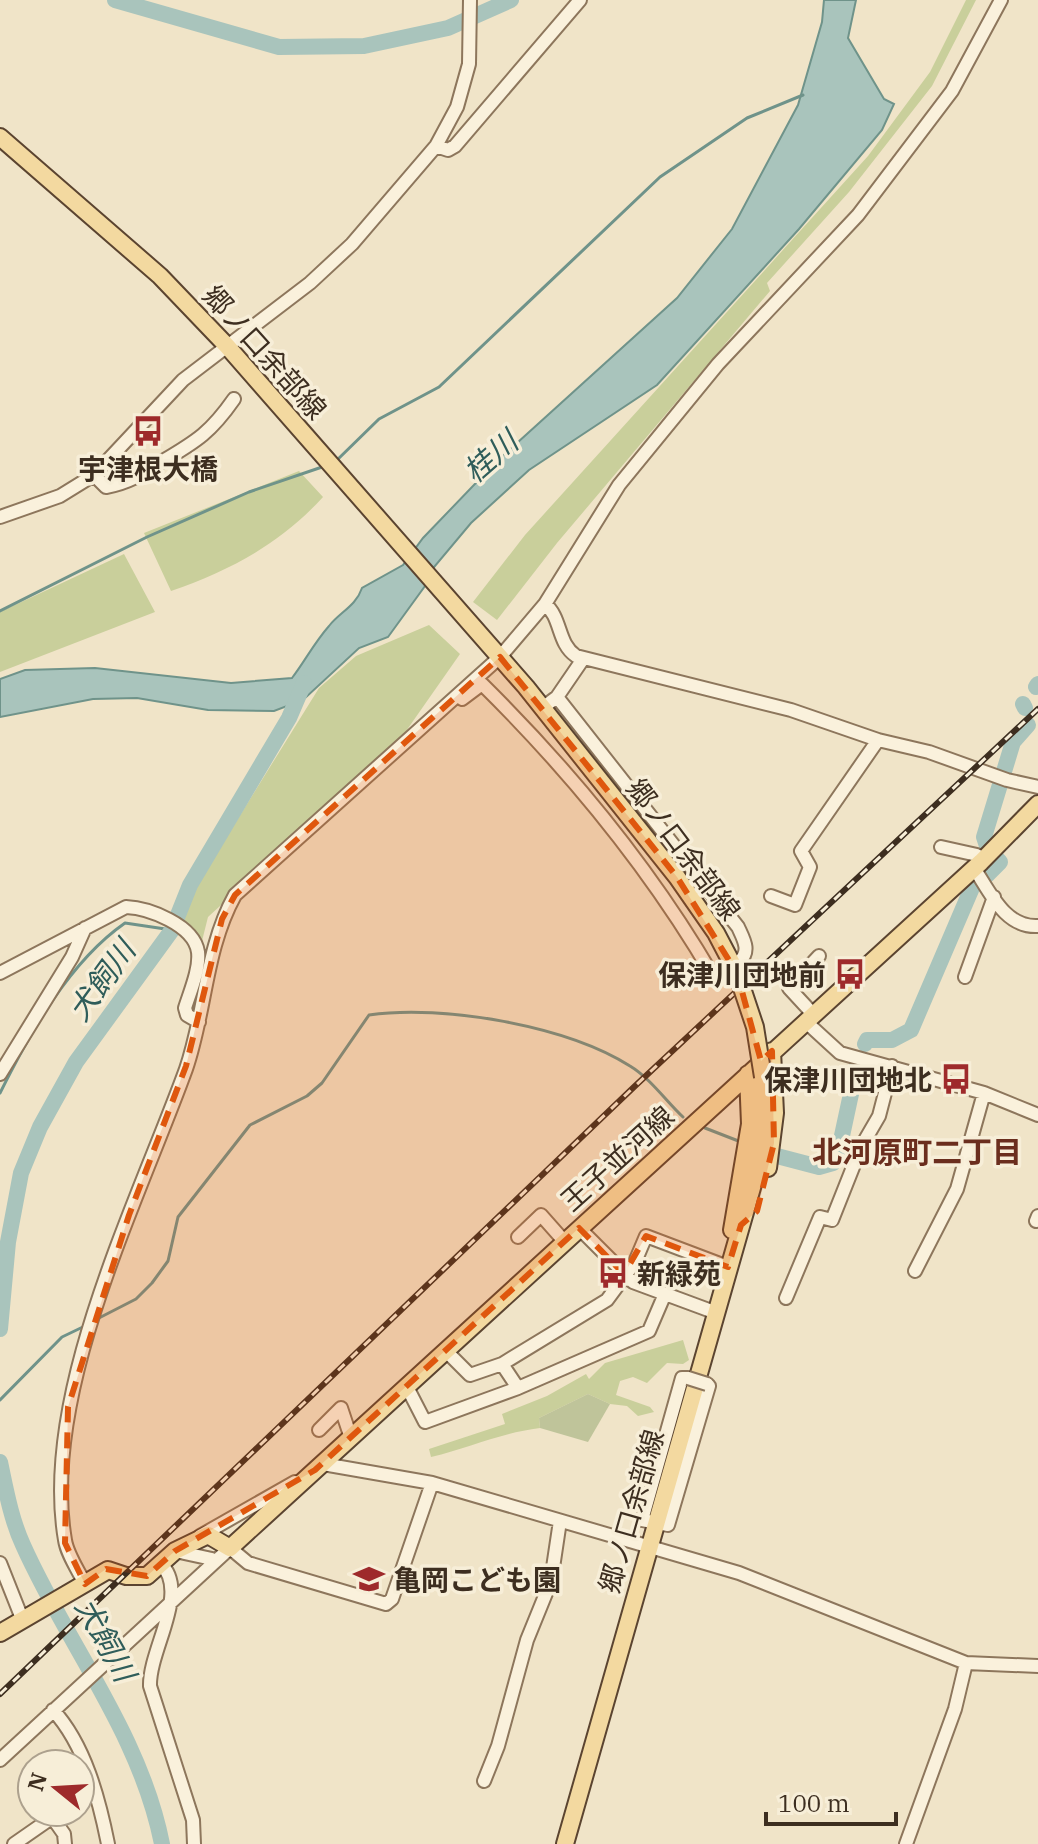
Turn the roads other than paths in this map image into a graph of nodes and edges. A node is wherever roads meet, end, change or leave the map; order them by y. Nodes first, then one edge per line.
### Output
1 (470, 0) edge
2 (580, 0) edge
3 (1001, 0) edge
4 (0, 137) edge
5 (436, 146) junction
6 (227, 346) junction
7 (234, 399) dead end
8 (94, 475) junction
9 (0, 517) edge
10 (545, 604) junction
11 (500, 657) junction
12 (583, 659) junction
13 (438, 710) junction
14 (878, 740) junction
15 (1038, 787) edge
16 (1038, 804) edge
17 (941, 847) dead end
18 (984, 859) junction
19 (771, 896) dead end
20 (994, 897) junction
21 (86, 926) junction
22 (1038, 926) edge
23 (819, 956) dead end
24 (734, 970) junction
25 (0, 973) edge
26 (965, 977) dead end
27 (809, 1017) junction
28 (199, 1022) junction
29 (772, 1051) junction
30 (892, 1066) junction
31 (0, 1074) edge
32 (755, 1076) junction
33 (984, 1093) junction
34 (1038, 1115) edge
35 (741, 1225) junction
36 (579, 1228) junction
37 (518, 1237) dead end
38 (564, 1241) junction
39 (729, 1263) junction
40 (915, 1271) dead end
41 (624, 1274) junction
42 (664, 1296) junction
43 (786, 1298) dead end
44 (714, 1312) junction
45 (446, 1351) junction
46 (502, 1364) junction
47 (407, 1387) junction
48 (518, 1388) junction
49 (319, 1430) dead end
50 (351, 1438) junction
51 (319, 1467) junction
52 (432, 1483) junction
53 (560, 1521) junction
54 (655, 1525) junction
55 (197, 1538) junction
56 (230, 1548) junction
57 (648, 1548) junction
58 (175, 1551) junction
59 (212, 1559) dead end
60 (0, 1563) edge
61 (160, 1563) junction
62 (3, 1580) edge
63 (82, 1585) junction
64 (25, 1620) junction
65 (0, 1633) edge
66 (966, 1663) junction
67 (1038, 1666) edge
68 (53, 1710) junction
69 (76, 1748) edge
70 (0, 1760) edge
71 (484, 1781) dead end
72 (96, 1796) edge
73 (38, 1828) edge
74 (17, 1843) edge
75 (108, 1844) edge
76 (194, 1844) edge
77 (565, 1844) edge
78 (906, 1844) edge

1 - 5 street
2 - 5 street
3 - 10 street
4 - 6 main road, 郷ノ口余部線
5 - 6 street
6 - 8 street
6 - 11 main road, 郷ノ口余部線
7 - 8 street
8 - 9 street
10 - 11 street
10 - 12 street
11 - 13 street
11 - 24 main road, 郷ノ口余部線
12 - 14 street
12 - 24 street
13 - 24 street
13 - 28 street
14 - 15 street
14 - 19 street
16 - 18 main road, 王子並河線
17 - 18 street
18 - 20 street
18 - 27 main road, 王子並河線
20 - 22 street
20 - 26 street
21 - 25 street
21 - 28 street
21 - 31 street
23 - 27 street
24 - 32 main road, 郷ノ口余部線, bridge
27 - 29 main road, 王子並河線
27 - 30 street
28 - 63 street
29 - 32 main road, 王子並河線
29 - 35 main road
30 - 33 street
30 - 43 street
32 - 35 main road, 郷ノ口余部線
32 - 36 main road, 王子並河線
32 - 39 main road
33 - 34 street
33 - 40 street
35 - 39 main road, 郷ノ口余部線
36 - 38 main road, 王子並河線
36 - 41 street
37 - 38 street
38 - 45 main road, 王子並河線
39 - 41 street
39 - 44 main road, 郷ノ口余部線
41 - 42 street
41 - 46 street
42 - 44 street
42 - 48 street
44 - 54 main road, 郷ノ口余部線
45 - 46 street
45 - 47 main road, 王子並河線
46 - 48 street
47 - 48 street
47 - 50 main road, 王子並河線
49 - 50 street
50 - 51 main road, 王子並河線
51 - 52 street
51 - 55 street
51 - 56 main road, 王子並河線
52 - 53 street
52 - 56 street
53 - 57 street
53 - 71 street
54 - 54 street, bridge
54 - 57 main road, 郷ノ口余部線
55 - 56 main road
55 - 58 main road
56 - 68 street
57 - 66 street
57 - 77 main road, 郷ノ口余部線
58 - 59 street
58 - 61 main road
60 - 62 street
61 - 63 main road
61 - 76 street
62 - 64 street
63 - 64 main road
64 - 65 main road
66 - 67 street
66 - 78 street
68 - 69 street
68 - 70 street
72 - 75 street
73 - 74 street

